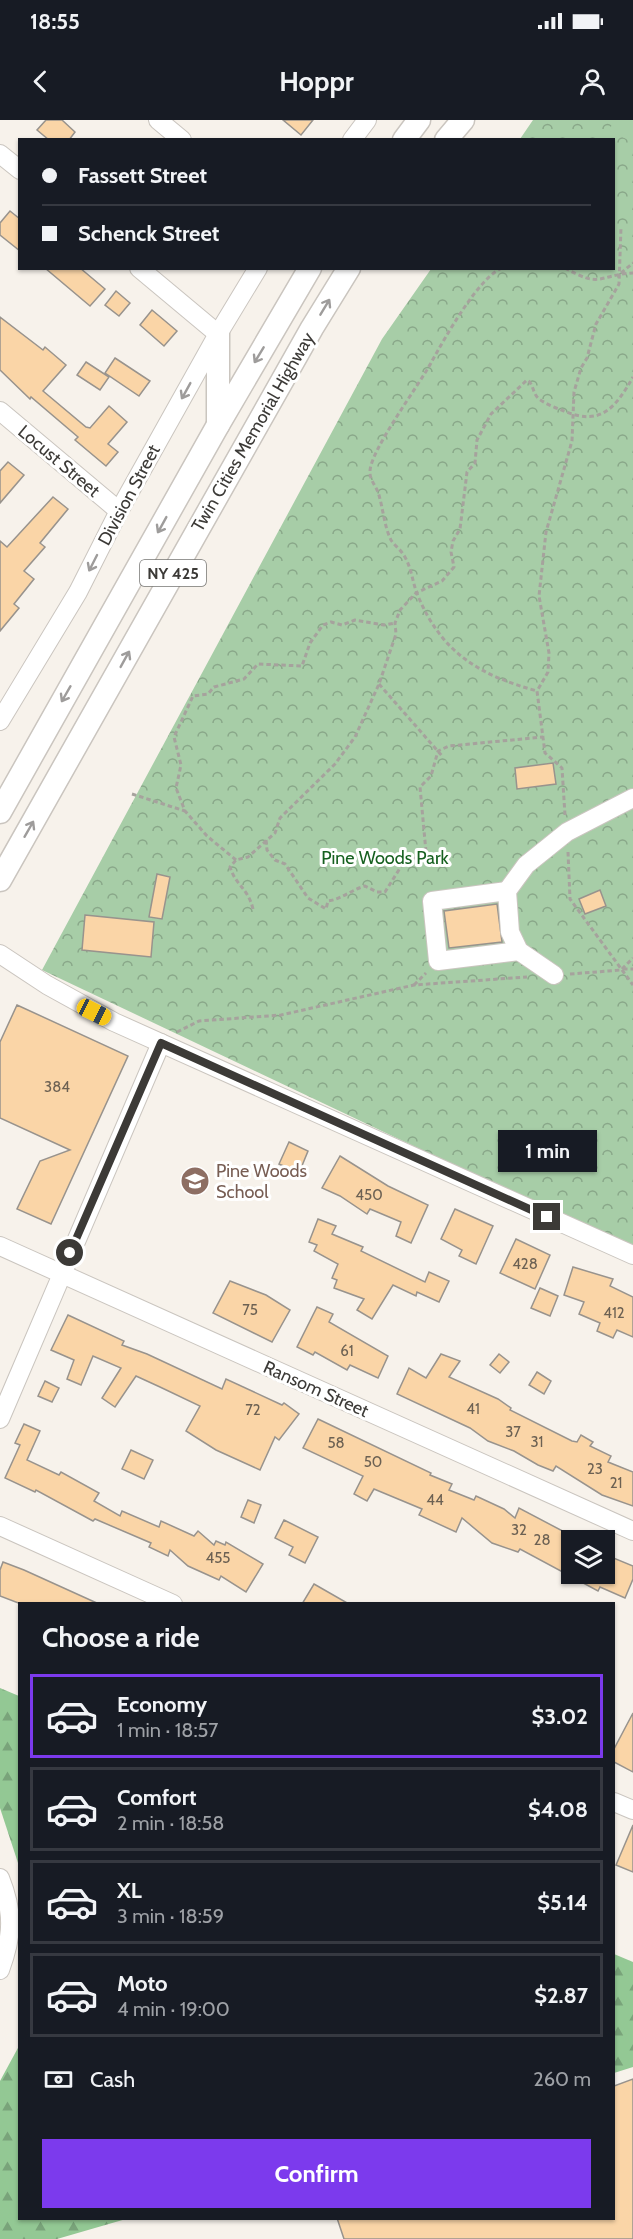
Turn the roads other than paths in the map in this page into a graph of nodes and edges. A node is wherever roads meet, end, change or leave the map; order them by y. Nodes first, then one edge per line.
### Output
1 (158, 120) edge
2 (419, 120) edge
3 (463, 120) edge
4 (364, 121) edge
5 (180, 138) edge
6 (353, 138) edge
7 (406, 138) edge
8 (448, 138) edge
9 (0, 154) edge
10 (18, 168) edge
11 (141, 270) edge
12 (257, 270) edge
13 (309, 270) edge
14 (348, 270) edge
15 (218, 334) junction
16 (0, 411) edge
17 (218, 425) junction
18 (119, 511) junction
19 (6, 695) edge
20 (0, 721) edge
21 (633, 798) edge
22 (0, 812) edge
23 (0, 880) edge
24 (507, 891) junction
25 (519, 951) junction
26 (0, 954) edge
27 (554, 975) road end
28 (161, 1043) junction
29 (0, 1246) edge
30 (633, 1255) edge
31 (61, 1274) junction
32 (0, 1419) edge
33 (0, 1526) edge
34 (633, 1531) edge
35 (169, 1602) edge
36 (615, 1802) edge
37 (633, 1810) edge
38 (0, 1878) edge
39 (0, 1970) edge

1 - 5 street
2 - 7 main road
3 - 8 main road
4 - 6 street
9 - 10 street
11 - 15 street
12 - 15 street, Division Street
13 -> 17 main road, Twin Cities Memorial Highway / NY 425
23 -> 14 main road, Twin Cities Memorial Highway / NY 425
15 - 17 main road
15 -> 18 street, Division Street
16 - 18 street, Locust Street
17 -> 22 main road, Twin Cities Memorial Highway / NY 425
18 -> 19 street, Division Street
19 - 20 street, Division Street
21 - 24 street
24 - 25 street
24 - 25 street
25 - 27 street
26 - 28 street
28 - 30 street
28 - 31 street
29 - 31 street, Ransom Street
31 - 32 street
31 - 34 street, Ransom Street
33 - 35 street
36 - 37 street
38 - 39 street

